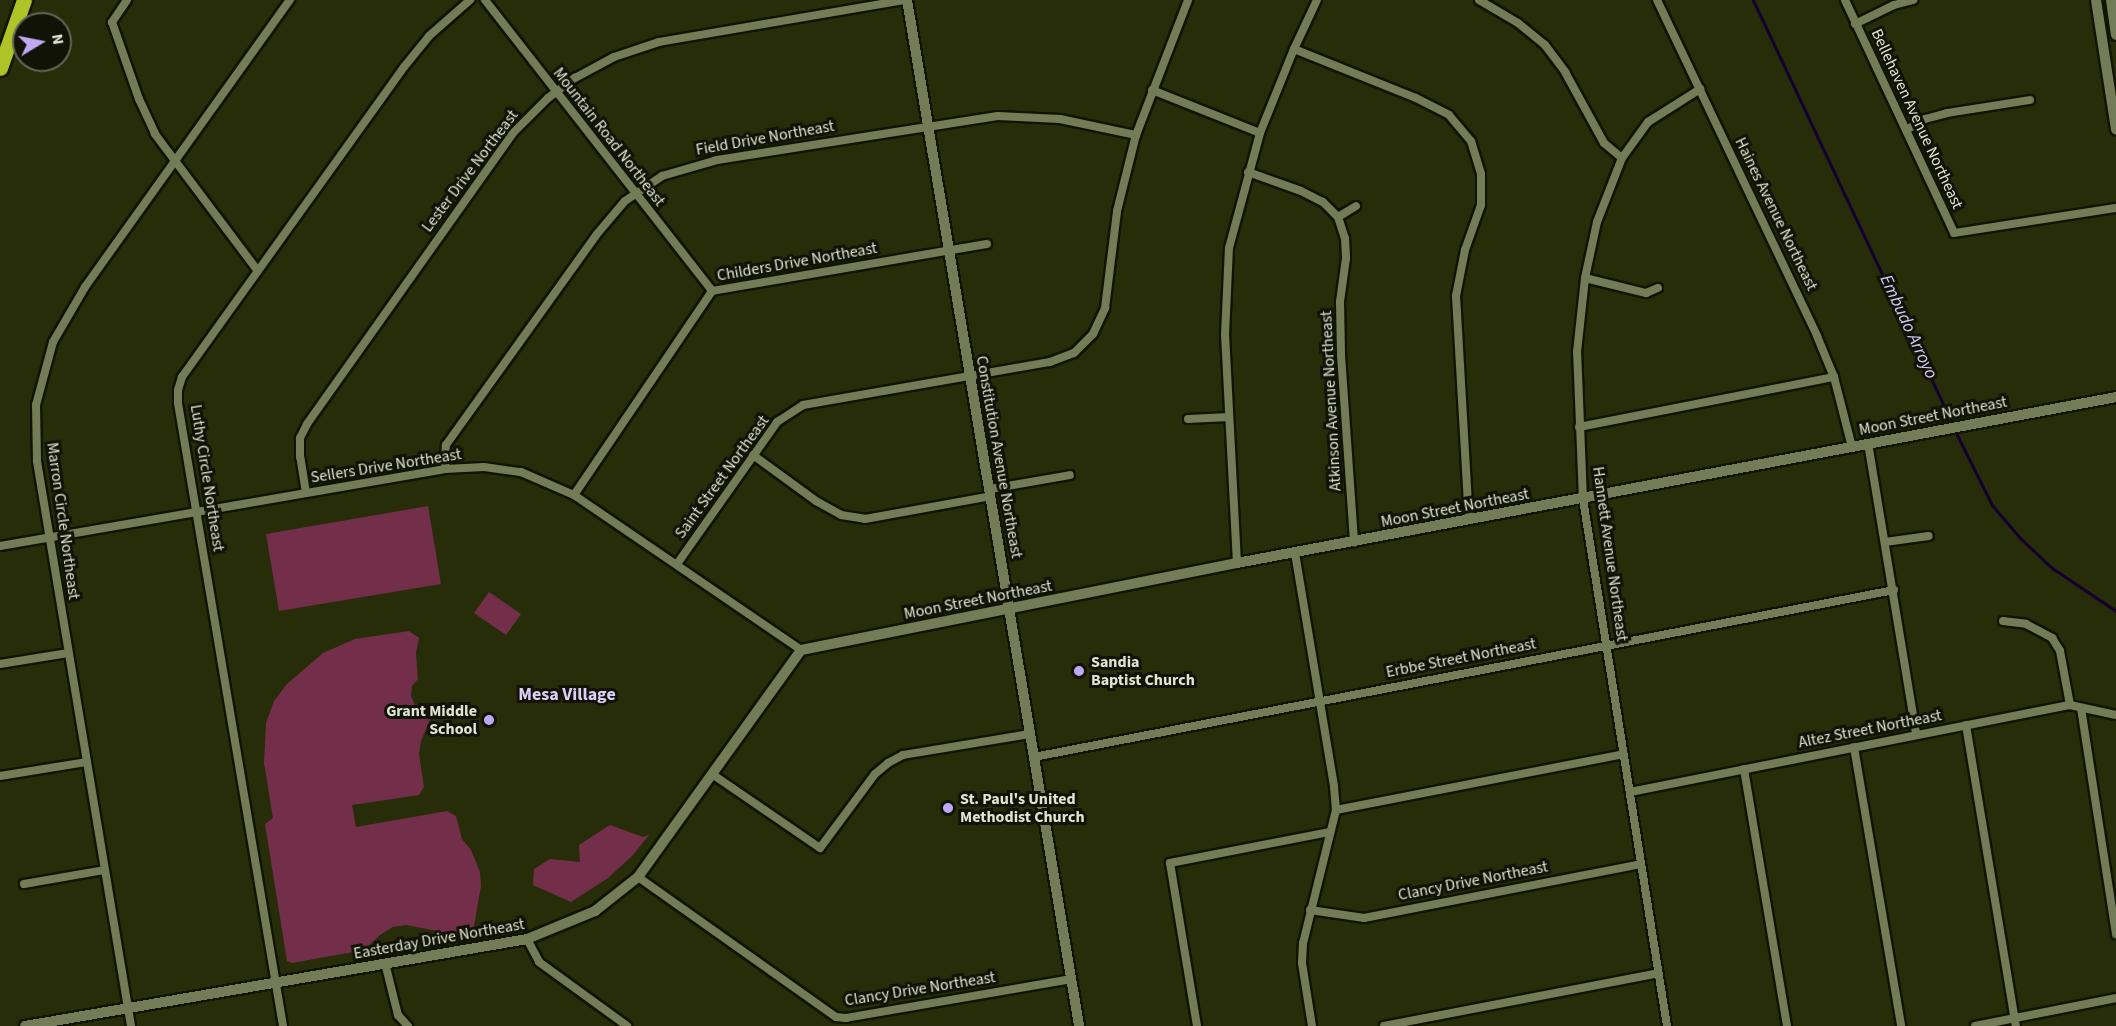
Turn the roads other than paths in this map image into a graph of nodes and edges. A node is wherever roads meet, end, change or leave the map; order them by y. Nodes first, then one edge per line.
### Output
1 (14, 0) edge
2 (24, 0) edge
3 (127, 0) edge
4 (290, 0) edge
5 (470, 0) edge
6 (485, 0) edge
7 (906, 0) edge
8 (1188, 0) edge
9 (1317, 0) edge
10 (1479, 0) edge
11 (1657, 0) edge
12 (1845, 0) edge
13 (1913, 0) edge
14 (2096, 0) edge
15 (2111, 0) edge
16 (2115, 23) edge
17 (1856, 24) junction
18 (2100, 25) junction
19 (2116, 35) edge
20 (1294, 49) junction
21 (0, 52) edge
22 (0, 68) edge
23 (1700, 89) junction
24 (1152, 90) junction
25 (555, 93) junction
26 (2030, 100) dead end
27 (928, 125) junction
28 (2116, 129) edge
29 (1906, 130) junction
30 (1260, 133) junction
31 (1136, 135) junction
32 (1622, 158) junction
33 (175, 162) junction
34 (1248, 172) junction
35 (633, 194) junction
36 (1356, 206) dead end
37 (2116, 208) edge
38 (1338, 217) junction
39 (987, 244) dead end
40 (949, 250) junction
41 (257, 270) junction
42 (1585, 278) junction
43 (1658, 288) dead end
44 (712, 291) junction
45 (970, 376) junction
46 (1833, 377) junction
47 (2116, 397) edge
48 (1229, 417) junction
49 (1188, 419) dead end
50 (1579, 427) junction
51 (1868, 443) junction
52 (1852, 447) junction
53 (753, 455) junction
54 (445, 469) junction
55 (1070, 475) dead end
56 (990, 492) junction
57 (306, 493) junction
58 (574, 495) junction
59 (1583, 499) junction
60 (197, 512) junction
61 (1469, 520) junction
62 (1929, 536) dead end
63 (49, 537) junction
64 (1886, 542) junction
65 (1354, 543) junction
66 (0, 546) edge
67 (1295, 553) junction
68 (1237, 563) junction
69 (677, 564) junction
70 (1894, 591) junction
71 (1009, 609) junction
72 (2003, 621) dead end
73 (1608, 644) junction
74 (801, 650) junction
75 (68, 653) junction
76 (0, 664) edge
77 (1319, 701) junction
78 (2070, 705) junction
79 (2081, 708) junction
80 (2116, 715) edge
81 (1966, 725) junction
82 (1030, 734) junction
83 (1916, 734) junction
84 (1854, 747) junction
85 (1624, 754) junction
86 (1034, 757) junction
87 (86, 762) junction
88 (1744, 769) junction
89 (712, 774) junction
90 (0, 776) edge
91 (1630, 792) junction
92 (1336, 810) junction
93 (1330, 832) junction
94 (1641, 864) junction
95 (104, 870) junction
96 (638, 877) junction
97 (24, 884) dead end
98 (1310, 910) junction
99 (2116, 934) edge
100 (527, 939) junction
101 (385, 963) junction
102 (1658, 973) junction
103 (1071, 979) junction
104 (276, 983) junction
105 (2116, 998) edge
106 (128, 1008) junction
107 (2016, 1022) edge
108 (25, 1026) edge
109 (131, 1026) edge
110 (284, 1026) edge
111 (408, 1026) edge
112 (627, 1026) edge
113 (1079, 1026) edge
114 (1197, 1026) edge
115 (1312, 1026) edge
116 (1384, 1026) edge
117 (1666, 1026) edge
118 (1787, 1026) edge
119 (1901, 1026) edge
120 (1975, 1026) edge

1 - 21 highway
2 - 22 highway
3 - 33 street
4 - 33 street, Marron Circle Northeast
5 - 41 street, Luthy Circle Northeast
6 - 25 street, Mountain Road Northeast
7 - 25 street, Lester Drive Northeast
7 - 27 street, Constitution Avenue Northeast
8 - 24 street, Saint Street Northeast
9 - 20 street
10 - 32 street
11 - 23 street, Haines Avenue Northeast
12 - 17 street, Bellehaven Avenue Northeast
13 - 17 street
14 - 18 street
15 - 16 street
16 - 18 street
16 - 19 street
17 - 29 street, Bellehaven Avenue Northeast
18 - 28 street
20 - 30 street
20 - 61 street
23 - 32 street, Hannett Avenue Northeast
23 - 46 street, Haines Avenue Northeast
24 - 30 street
24 - 31 street, Saint Street Northeast
25 - 35 street, Mountain Road Northeast
25 - 57 street, Lester Drive Northeast
26 - 29 street
27 - 31 street, Field Drive Northeast
27 - 35 street, Field Drive Northeast
27 - 40 street, Constitution Avenue Northeast
29 - 37 street, Bellehaven Avenue Northeast
30 - 34 street
31 - 45 street, Saint Street Northeast
32 - 42 street, Hannett Avenue Northeast
33 - 41 street
33 - 63 street, Marron Circle Northeast
34 - 38 street
34 - 48 street
35 - 44 street, Mountain Road Northeast
35 - 54 street, Field Drive Northeast
36 - 38 street
38 - 65 street, Atkinson Avenue Northeast
39 - 40 street, Childers Drive Northeast
40 - 44 street, Childers Drive Northeast
40 - 45 street, Constitution Avenue Northeast
41 - 60 street, Luthy Circle Northeast
42 - 43 street
42 - 50 street, Hannett Avenue Northeast
44 - 58 street, Childers Drive Northeast
45 - 53 street, Saint Street Northeast
45 - 56 street, Constitution Avenue Northeast
46 - 50 street
46 - 52 street, Haines Avenue Northeast
47 - 51 street, Moon Street Northeast
48 - 49 street
48 - 68 street
50 - 59 street, Hannett Avenue Northeast
51 - 52 street, Moon Street Northeast
51 - 64 street
52 - 59 street, Moon Street Northeast
53 - 56 street
53 - 69 street, Saint Street Northeast
54 - 57 street, Sellers Drive Northeast
54 - 58 street, Sellers Drive Northeast
55 - 56 street
56 - 71 street, Constitution Avenue Northeast
57 - 60 street, Sellers Drive Northeast
58 - 69 street, Sellers Drive Northeast
59 - 61 street, Moon Street Northeast
59 - 73 street, Hannett Avenue Northeast
60 - 63 street, Sellers Drive Northeast
60 - 104 street, Luthy Circle Northeast
61 - 65 street, Moon Street Northeast
62 - 64 street
63 - 66 street, Sellers Drive Northeast
63 - 75 street, Marron Circle Northeast
64 - 70 street
65 - 67 street, Moon Street Northeast
67 - 68 street, Moon Street Northeast
67 - 77 street
68 - 71 street, Moon Street Northeast
69 - 74 street, Sellers Drive Northeast
70 - 73 street, Erbbe Street Northeast
70 - 83 street
71 - 74 street, Moon Street Northeast
71 - 82 street, Constitution Avenue Northeast
72 - 78 street
73 - 77 street, Erbbe Street Northeast
73 - 85 street, Hannett Avenue Northeast
74 - 89 street, Easterday Drive Northeast
75 - 76 street
75 - 87 street, Marron Circle Northeast
77 - 86 street, Erbbe Street Northeast
77 - 92 street
78 - 79 street, Altez Street Northeast
78 - 81 street, Altez Street Northeast
79 - 80 street, Altez Street Northeast
79 - 99 street
81 - 83 street, Altez Street Northeast
81 - 107 street
82 - 86 street, Constitution Avenue Northeast
82 - 89 street
83 - 84 street, Altez Street Northeast
84 - 88 street, Altez Street Northeast
84 - 119 street
85 - 91 street, Hannett Avenue Northeast
85 - 92 street
86 - 103 street, Constitution Avenue Northeast
87 - 90 street
87 - 95 street, Marron Circle Northeast
88 - 91 street, Altez Street Northeast
88 - 118 street
89 - 96 street, Easterday Drive Northeast
91 - 94 street, Hannett Avenue Northeast
92 - 93 street
93 - 98 street
93 - 114 street
94 - 98 street, Clancy Drive Northeast
94 - 102 street, Hannett Avenue Northeast
95 - 97 street
95 - 106 street, Marron Circle Northeast
96 - 100 street, Easterday Drive Northeast
96 - 103 street, Clancy Drive Northeast
98 - 115 street
100 - 101 street, Easterday Drive Northeast
100 - 112 street
101 - 104 street, Easterday Drive Northeast
101 - 111 street
102 - 116 street
102 - 117 street, Hannett Avenue Northeast
103 - 113 street, Constitution Avenue Northeast
104 - 106 street, Easterday Drive Northeast
104 - 110 street, Luthy Circle Northeast
105 - 107 street
106 - 108 street, Easterday Drive Northeast
106 - 109 street, Marron Circle Northeast
107 - 120 street

